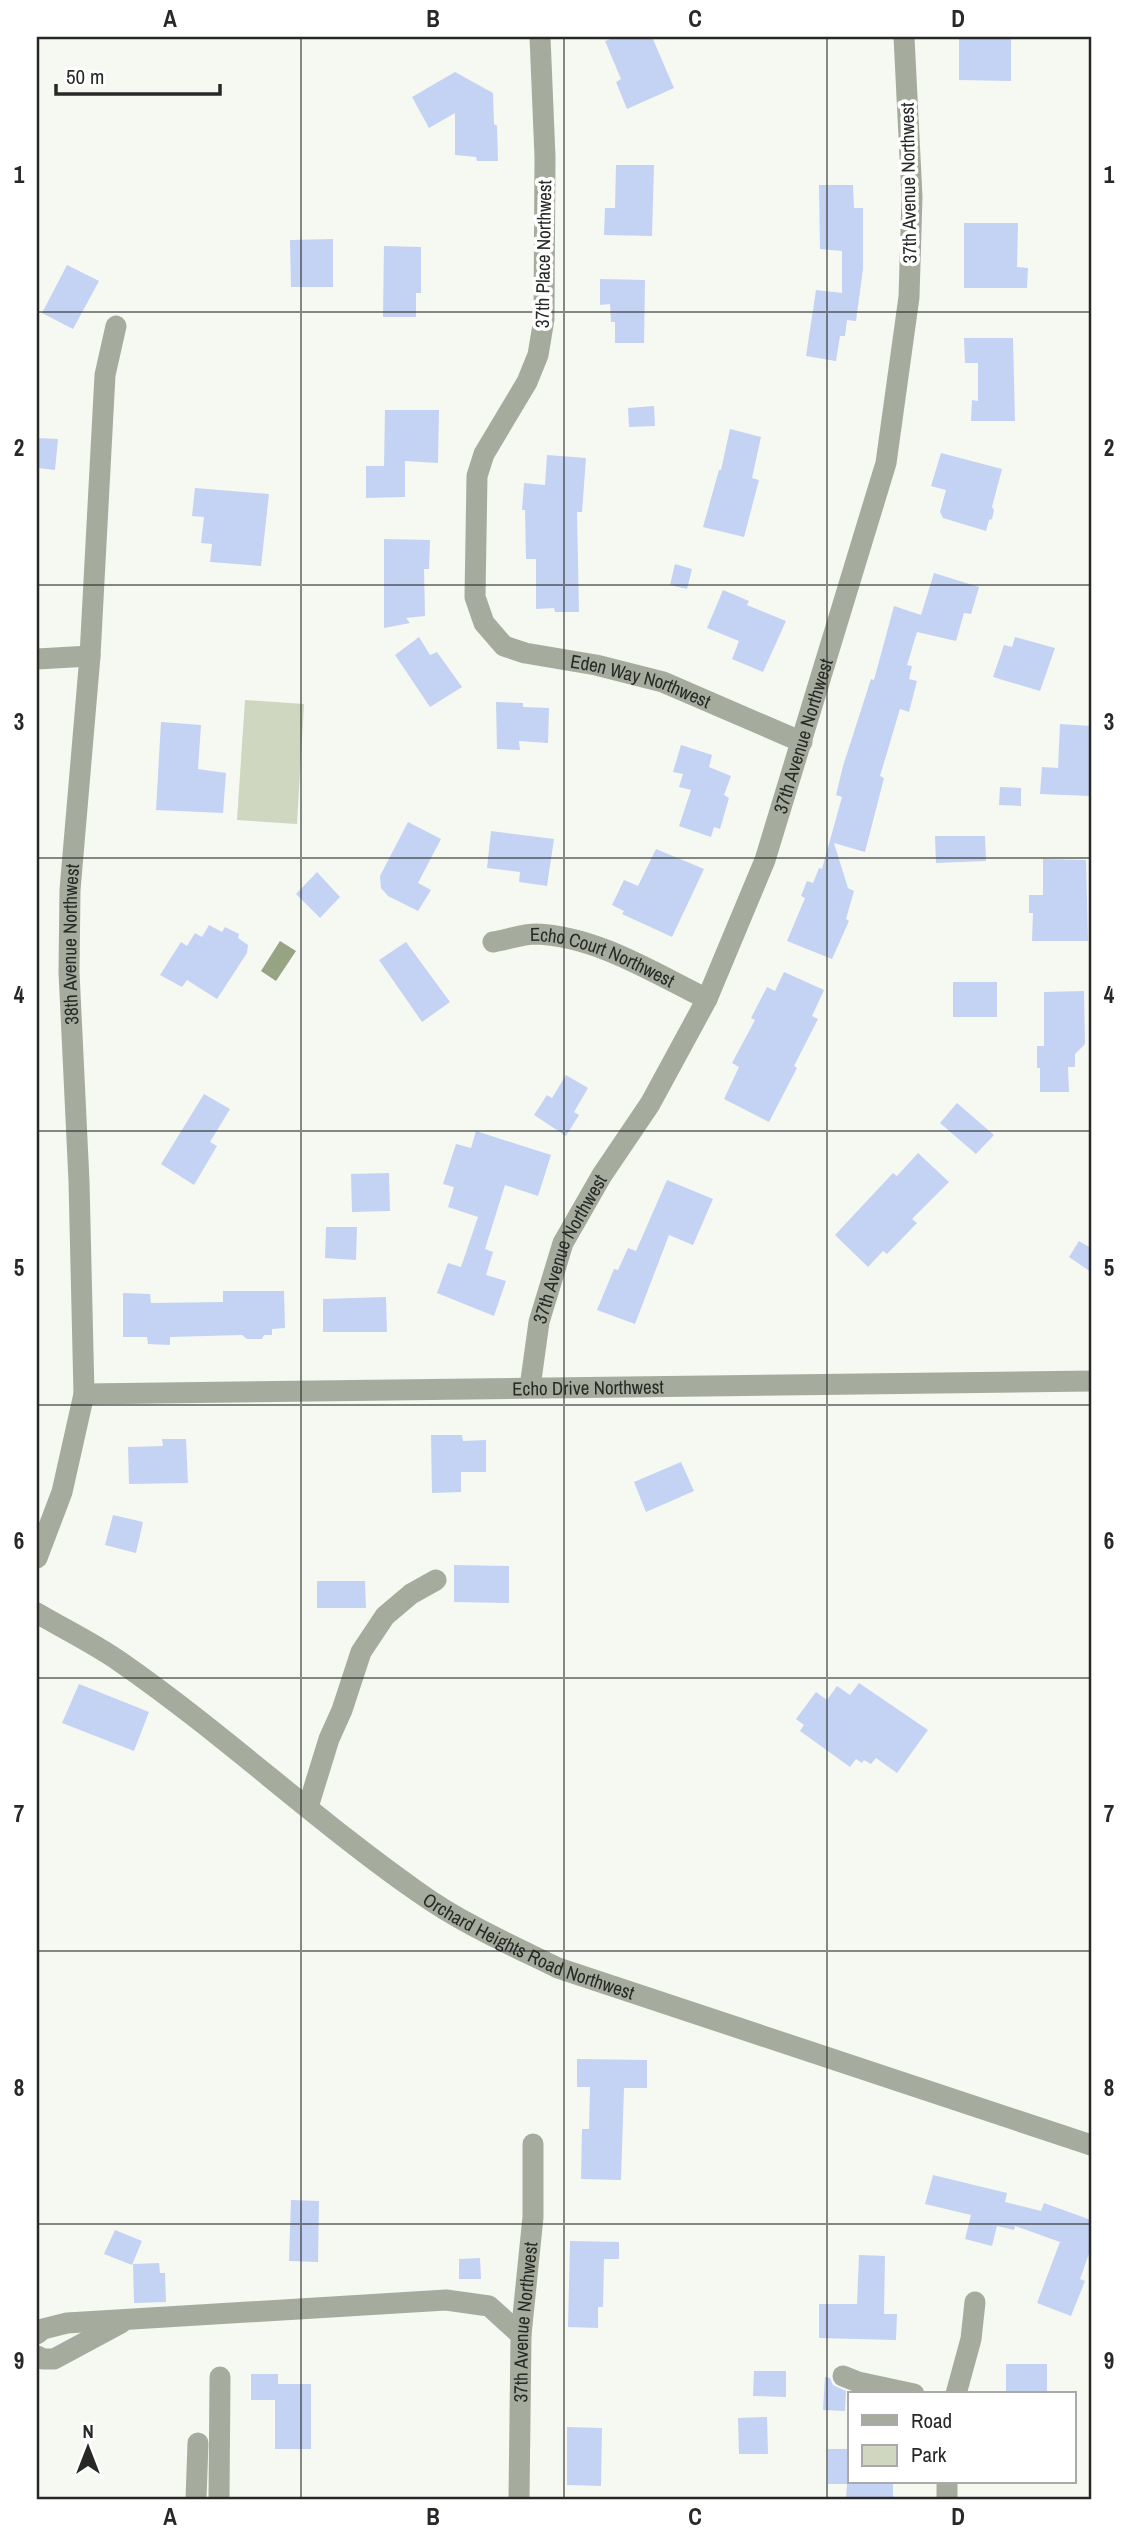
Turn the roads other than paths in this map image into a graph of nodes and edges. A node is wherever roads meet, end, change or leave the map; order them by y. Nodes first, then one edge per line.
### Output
1 (540, 37) edge
2 (904, 37) edge
3 (116, 326) dead end
4 (484, 623) joint
5 (90, 656) junction
6 (37, 659) edge
7 (802, 742) junction
8 (493, 942) dead end
9 (707, 999) junction
10 (1091, 1381) edge
11 (530, 1387) junction
12 (84, 1394) junction
13 (37, 1558) edge
14 (436, 1580) dead end
15 (37, 1613) edge
16 (308, 1807) junction
17 (533, 2144) dead end
18 (1091, 2145) edge
19 (975, 2302) dead end
20 (126, 2320) junction
21 (37, 2334) edge
22 (521, 2336) junction
23 (37, 2356) edge
24 (844, 2376) dead end
25 (220, 2377) dead end
26 (906, 2392) edge
27 (957, 2392) edge
28 (198, 2444) dead end
29 (196, 2499) edge
30 (219, 2499) edge
31 (519, 2499) edge

1 - 4 street, 37th Place Northwest
2 - 7 street, 37th Avenue Northwest
3 - 5 street, 38th Avenue Northwest
4 - 7 street, Eden Way Northwest
5 - 6 street
5 - 12 street, 38th Avenue Northwest
7 - 9 street, 37th Avenue Northwest
8 - 9 street, Echo Court Northwest
9 - 11 street, 37th Avenue Northwest
10 - 11 street, Echo Drive Northwest
11 - 12 street, Echo Drive Northwest
12 - 13 street, 38th Avenue Northwest
14 - 16 street
15 - 16 street, Orchard Heights Road Northwest
16 - 18 street, Orchard Heights Road Northwest
17 - 22 street, 37th Avenue Northwest
19 - 27 street
20 - 21 street
20 - 22 street
20 - 23 street
22 - 31 street, 37th Avenue Northwest
24 - 26 street
25 - 30 street
28 - 29 street

